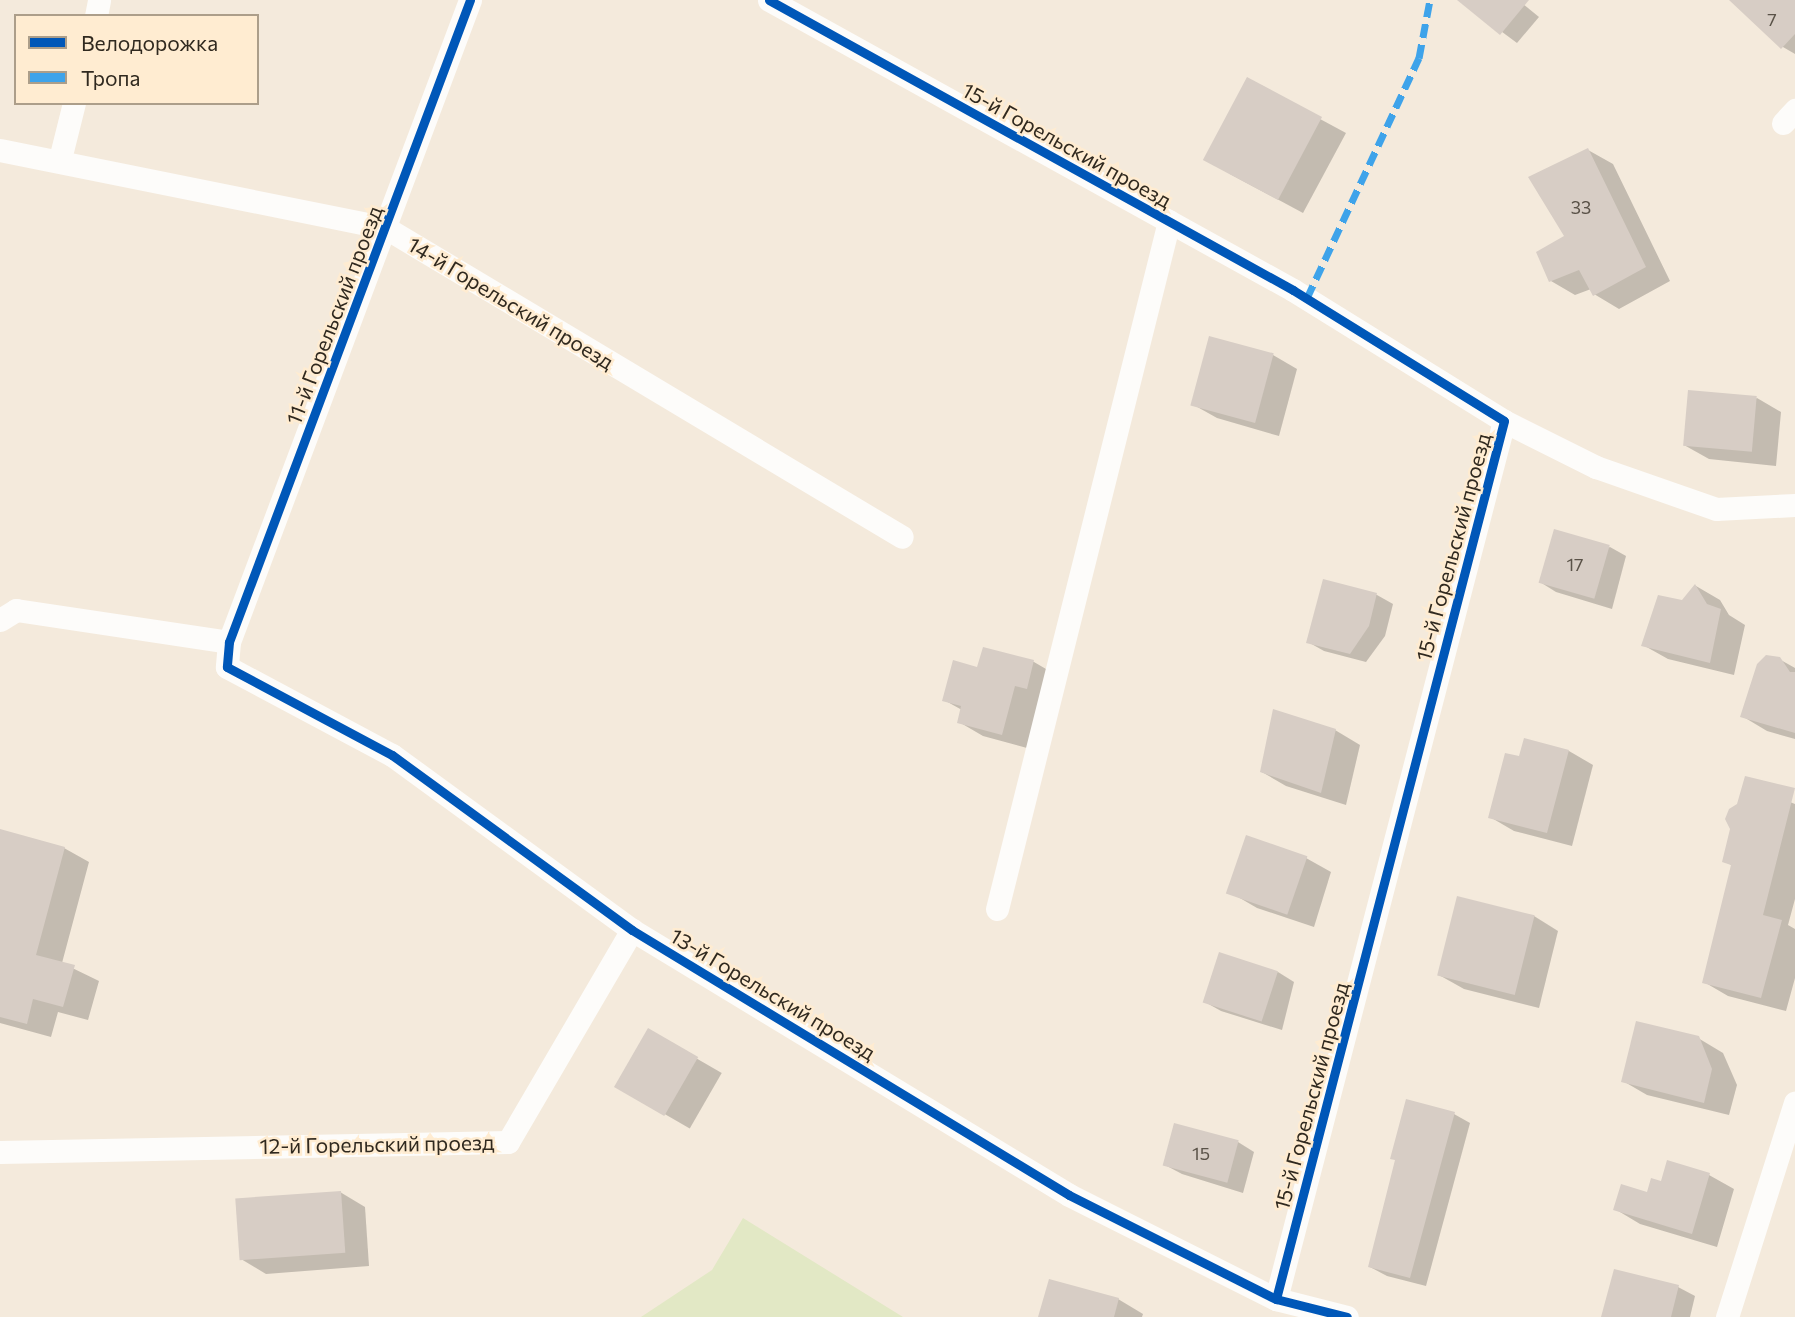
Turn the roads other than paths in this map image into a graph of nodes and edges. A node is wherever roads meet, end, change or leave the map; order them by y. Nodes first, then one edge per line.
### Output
1 (470, 0) edge
2 (769, 0) edge
3 (74, 105) edge
4 (0, 150) edge
5 (60, 159) junction
6 (1169, 221) junction
7 (386, 228) junction
8 (1504, 421) junction
9 (1795, 505) edge
10 (902, 537) dead end
11 (0, 620) edge
12 (229, 642) junction
13 (996, 909) dead end
14 (632, 930) junction
15 (1795, 1103) edge
16 (0, 1152) edge
17 (1276, 1298) junction
18 (1347, 1317) edge
19 (1727, 1317) edge

1 - 7 street, 11-й Горельский проезд
2 - 6 street, 15-й Горельский проезд
3 - 5 street
4 - 5 street, 14-й Горельский проезд
5 - 7 street, 14-й Горельский проезд
6 - 8 street, 15-й Горельский проезд
6 - 13 street, 15-й Горельский проезд
7 - 10 street, 14-й Горельский проезд
7 - 12 street, 11-й Горельский проезд
8 - 9 street, 15-й Горельский проезд
8 - 17 street, 15-й Горельский проезд
11 - 12 street
12 - 14 street, 13-й Горельский проезд
14 - 16 street, 12-й Горельский проезд
14 - 17 street, 13-й Горельский проезд
15 - 19 street
17 - 18 street, 13-й Горельский проезд

